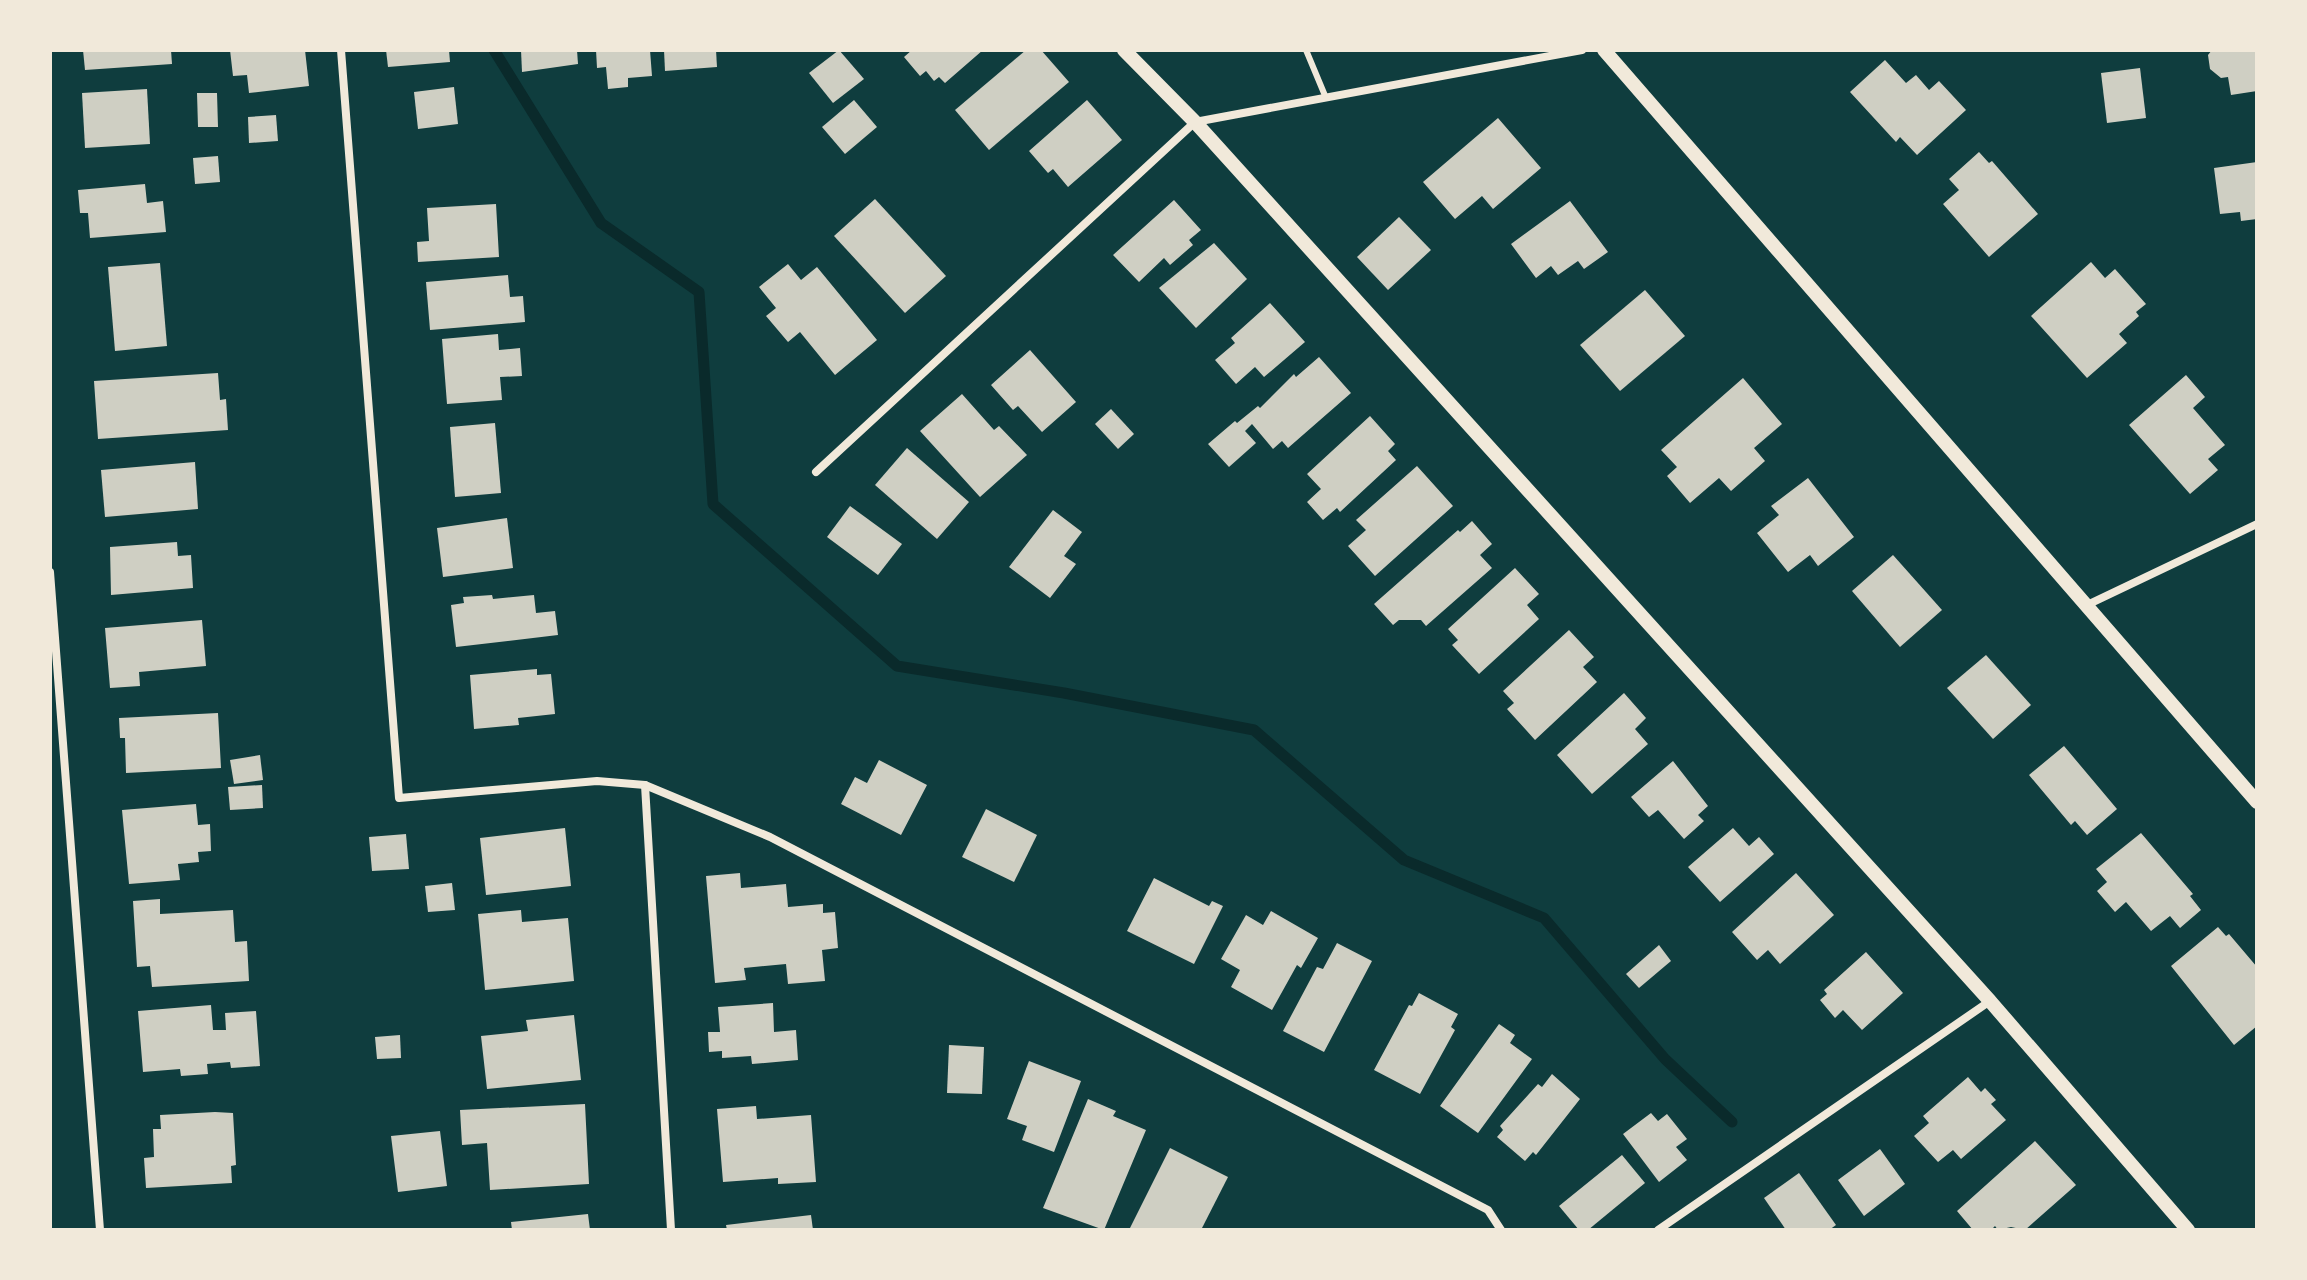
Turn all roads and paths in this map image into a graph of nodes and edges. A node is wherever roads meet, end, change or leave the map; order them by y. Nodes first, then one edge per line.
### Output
1 (341, 50) edge
2 (1124, 50) edge
3 (1306, 50) edge
4 (1582, 50) edge
5 (1604, 50) edge
6 (1326, 98) junction
7 (1195, 122) junction
8 (816, 472) dead end
9 (2257, 524) edge
10 (50, 572) edge
11 (2087, 605) junction
12 (645, 785) junction
13 (2257, 802) edge
14 (1990, 1001) junction
15 (100, 1230) edge
16 (671, 1230) edge
17 (1501, 1230) edge
18 (1658, 1230) edge
19 (2188, 1230) edge

1 - 12 street
2 - 7 street
3 - 6 lane
4 - 6 street
5 - 11 street
6 - 7 street
7 - 8 street
7 - 14 street
9 - 11 street
10 - 15 street
11 - 13 street
12 - 16 street
12 - 17 street
14 - 18 street
14 - 19 street

